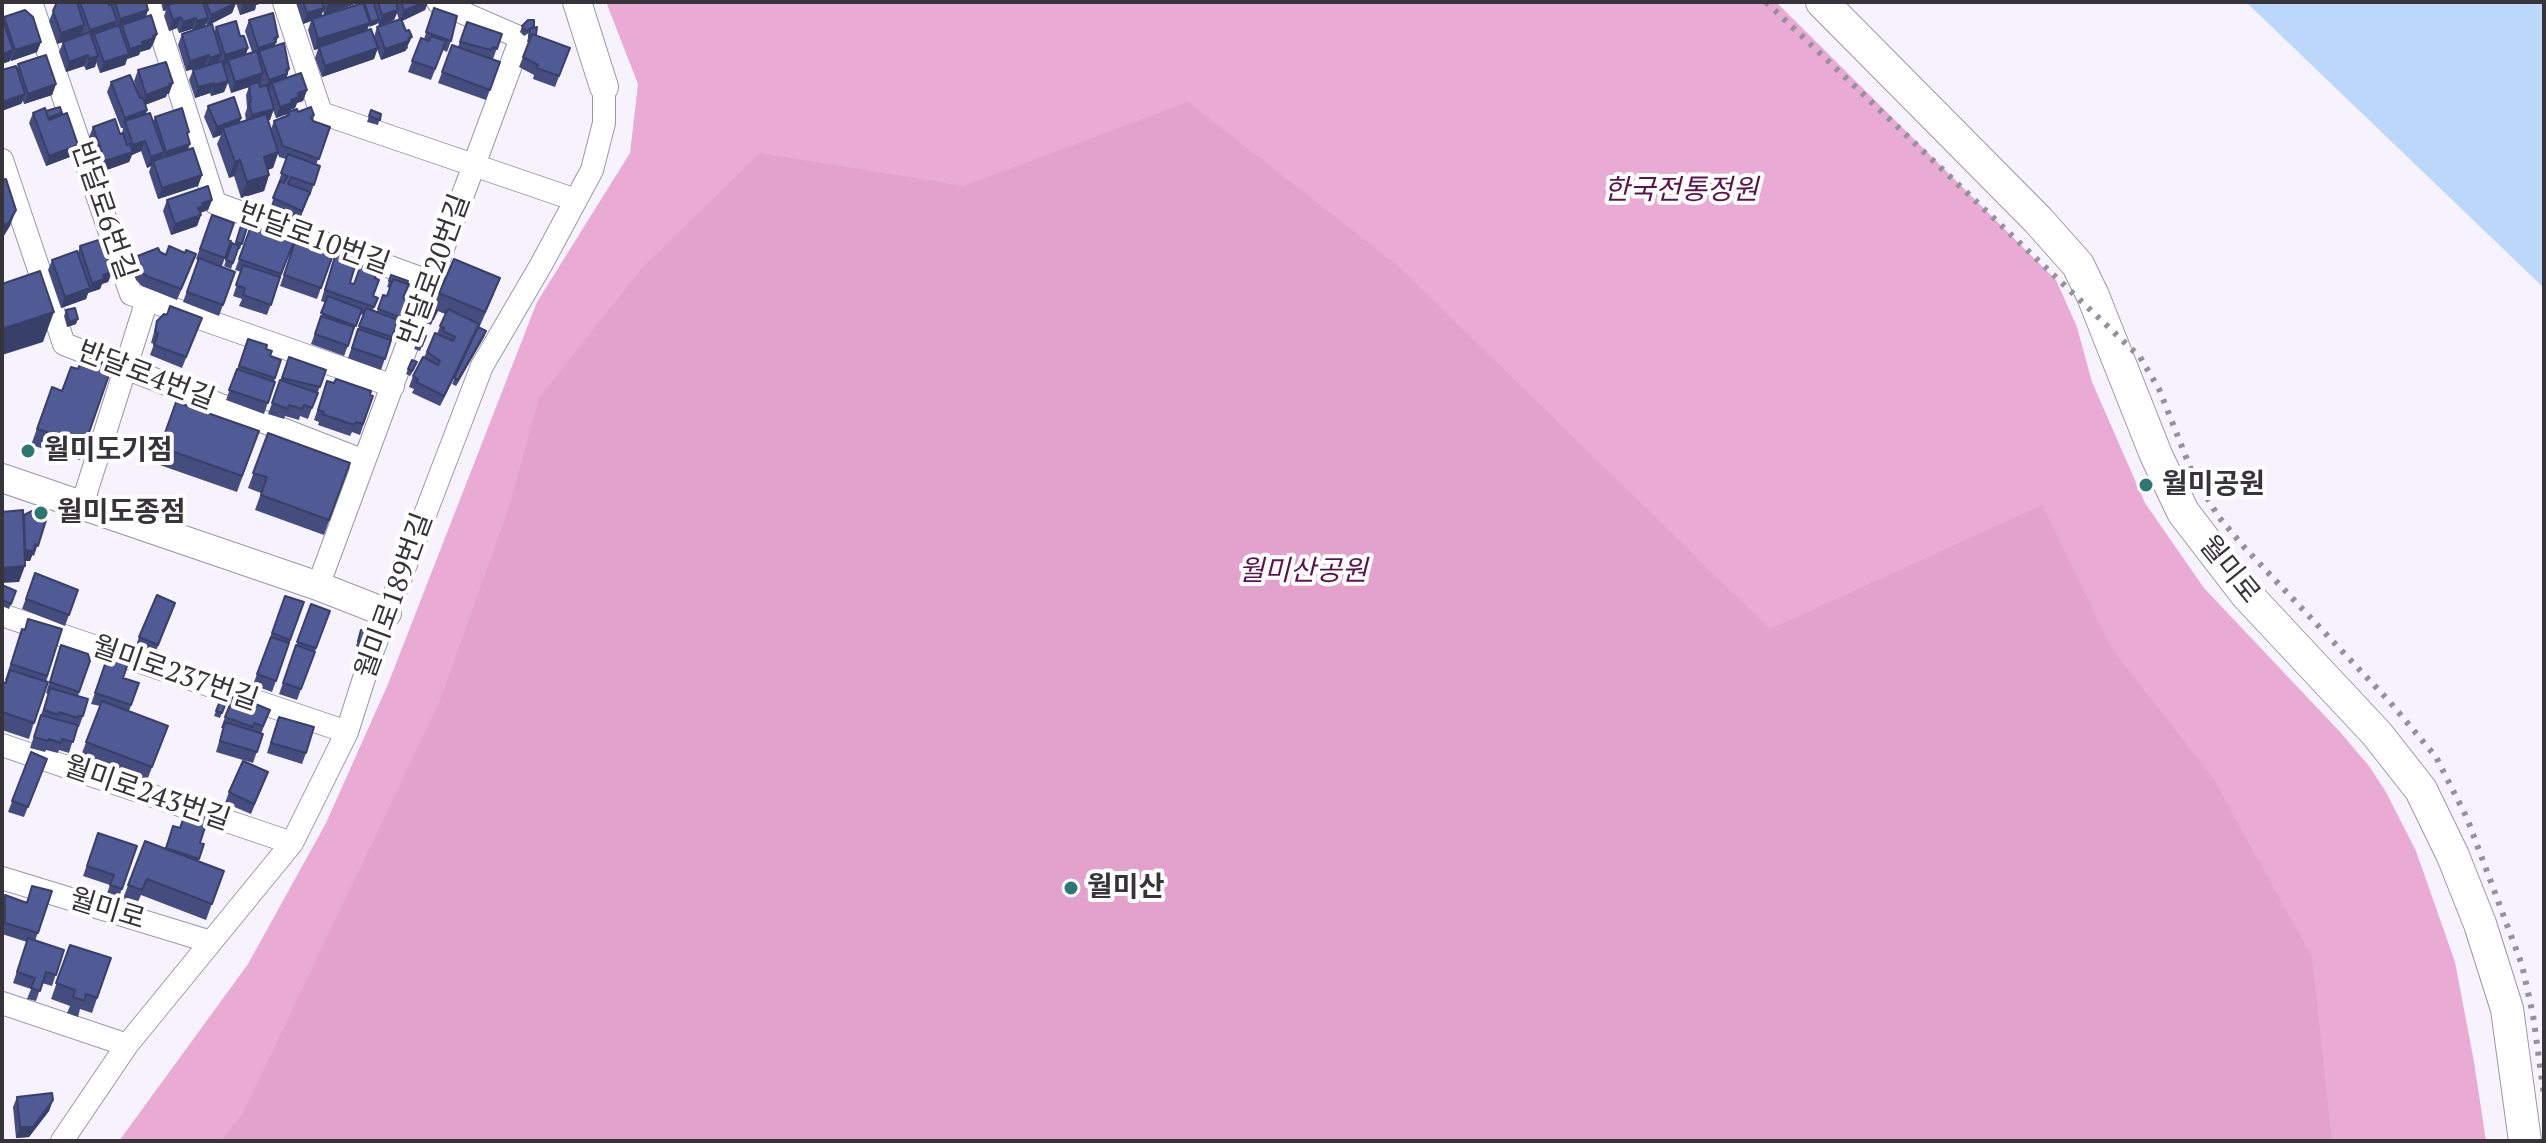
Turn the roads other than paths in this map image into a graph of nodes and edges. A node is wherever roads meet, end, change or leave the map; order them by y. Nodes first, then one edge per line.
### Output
1 (31, 2) edge
2 (151, 2) edge
3 (284, 2) edge
4 (438, 2) edge
5 (577, 2) edge
6 (1822, 2) edge
7 (2, 12) edge
8 (604, 87) joint
9 (2, 160) edge
10 (473, 166) junction
11 (576, 200) junction
12 (431, 282) junction
13 (147, 300) junction
14 (126, 368) junction
15 (393, 386) junction
16 (364, 461) junction
17 (2, 478) edge
18 (82, 505) junction
19 (318, 586) junction
20 (387, 613) junction
21 (2, 615) edge
22 (347, 732) junction
23 (2, 745) edge
24 (292, 843) junction
25 (2, 878) edge
26 (211, 942) junction
27 (2, 1003) edge
28 (127, 1045) junction
29 (62, 1141) edge
30 (2525, 1141) edge

1 - 7 street
1 - 13 street, 반달로6번길
2 - 12 street, 반달로10번길
3 - 10 street
4 - 10 street, 반달로20번길
5 - 8 street, 월미로189번길
6 - 30 main road, 월미로
8 - 11 street, 월미로189번길
9 - 14 street, 반달로4번길
10 - 11 street
10 - 12 street, 반달로20번길
11 - 20 street, 월미로189번길
12 - 15 street, 반달로20번길
13 - 14 street
13 - 15 street, 반달로6번길
14 - 16 street, 반달로4번길
14 - 18 street
15 - 16 street, 반달로20번길
16 - 19 street, 반달로20번길
17 - 18 street
18 - 19 street
19 - 20 street
20 - 22 street, 월미로189번길
21 - 22 street, 월미로237번길
22 - 24 street, 월미로189번길
23 - 24 street, 월미로243번길
24 - 26 street, 월미로189번길
25 - 26 street, 월미로
26 - 28 street, 월미로189번길
27 - 28 street
28 - 29 street, 월미로189번길

